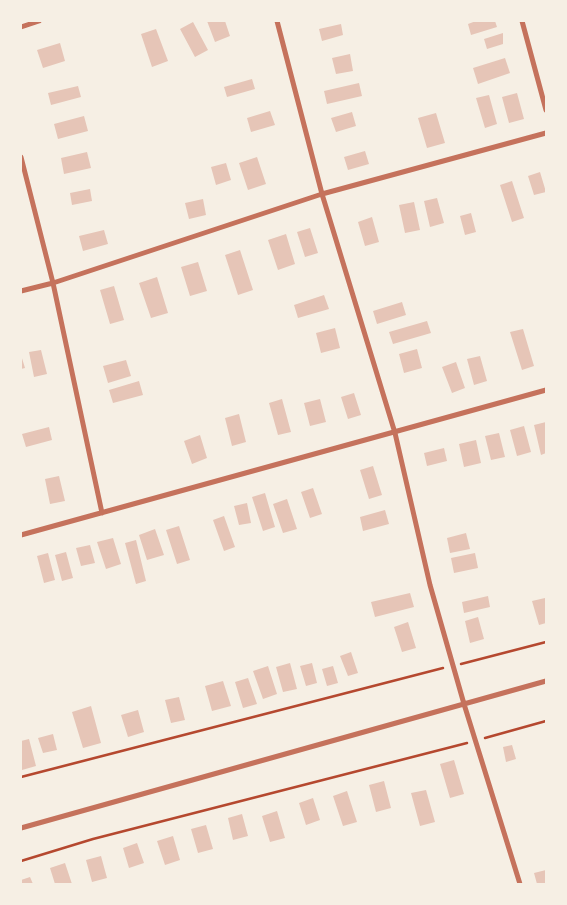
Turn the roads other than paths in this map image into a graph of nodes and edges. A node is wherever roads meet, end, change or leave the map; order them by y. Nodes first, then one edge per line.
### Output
1 (39, 21) edge
2 (277, 21) edge
3 (522, 21) edge
4 (21, 26) edge
5 (546, 110) edge
6 (546, 133) edge
7 (21, 157) edge
8 (322, 194) junction
9 (53, 283) junction
10 (21, 292) edge
11 (546, 390) edge
12 (395, 433) junction
13 (102, 513) junction
14 (21, 535) edge
15 (546, 681) edge
16 (464, 704) junction
17 (21, 828) edge
18 (520, 884) edge

1 - 4 street
2 - 8 street
3 - 5 street
6 - 8 street
7 - 9 street
8 - 9 street
8 - 12 street
9 - 10 street
9 - 13 street
11 - 12 street
12 - 13 street
12 - 16 street
13 - 14 street
15 - 16 street
16 - 17 street
16 - 18 street

